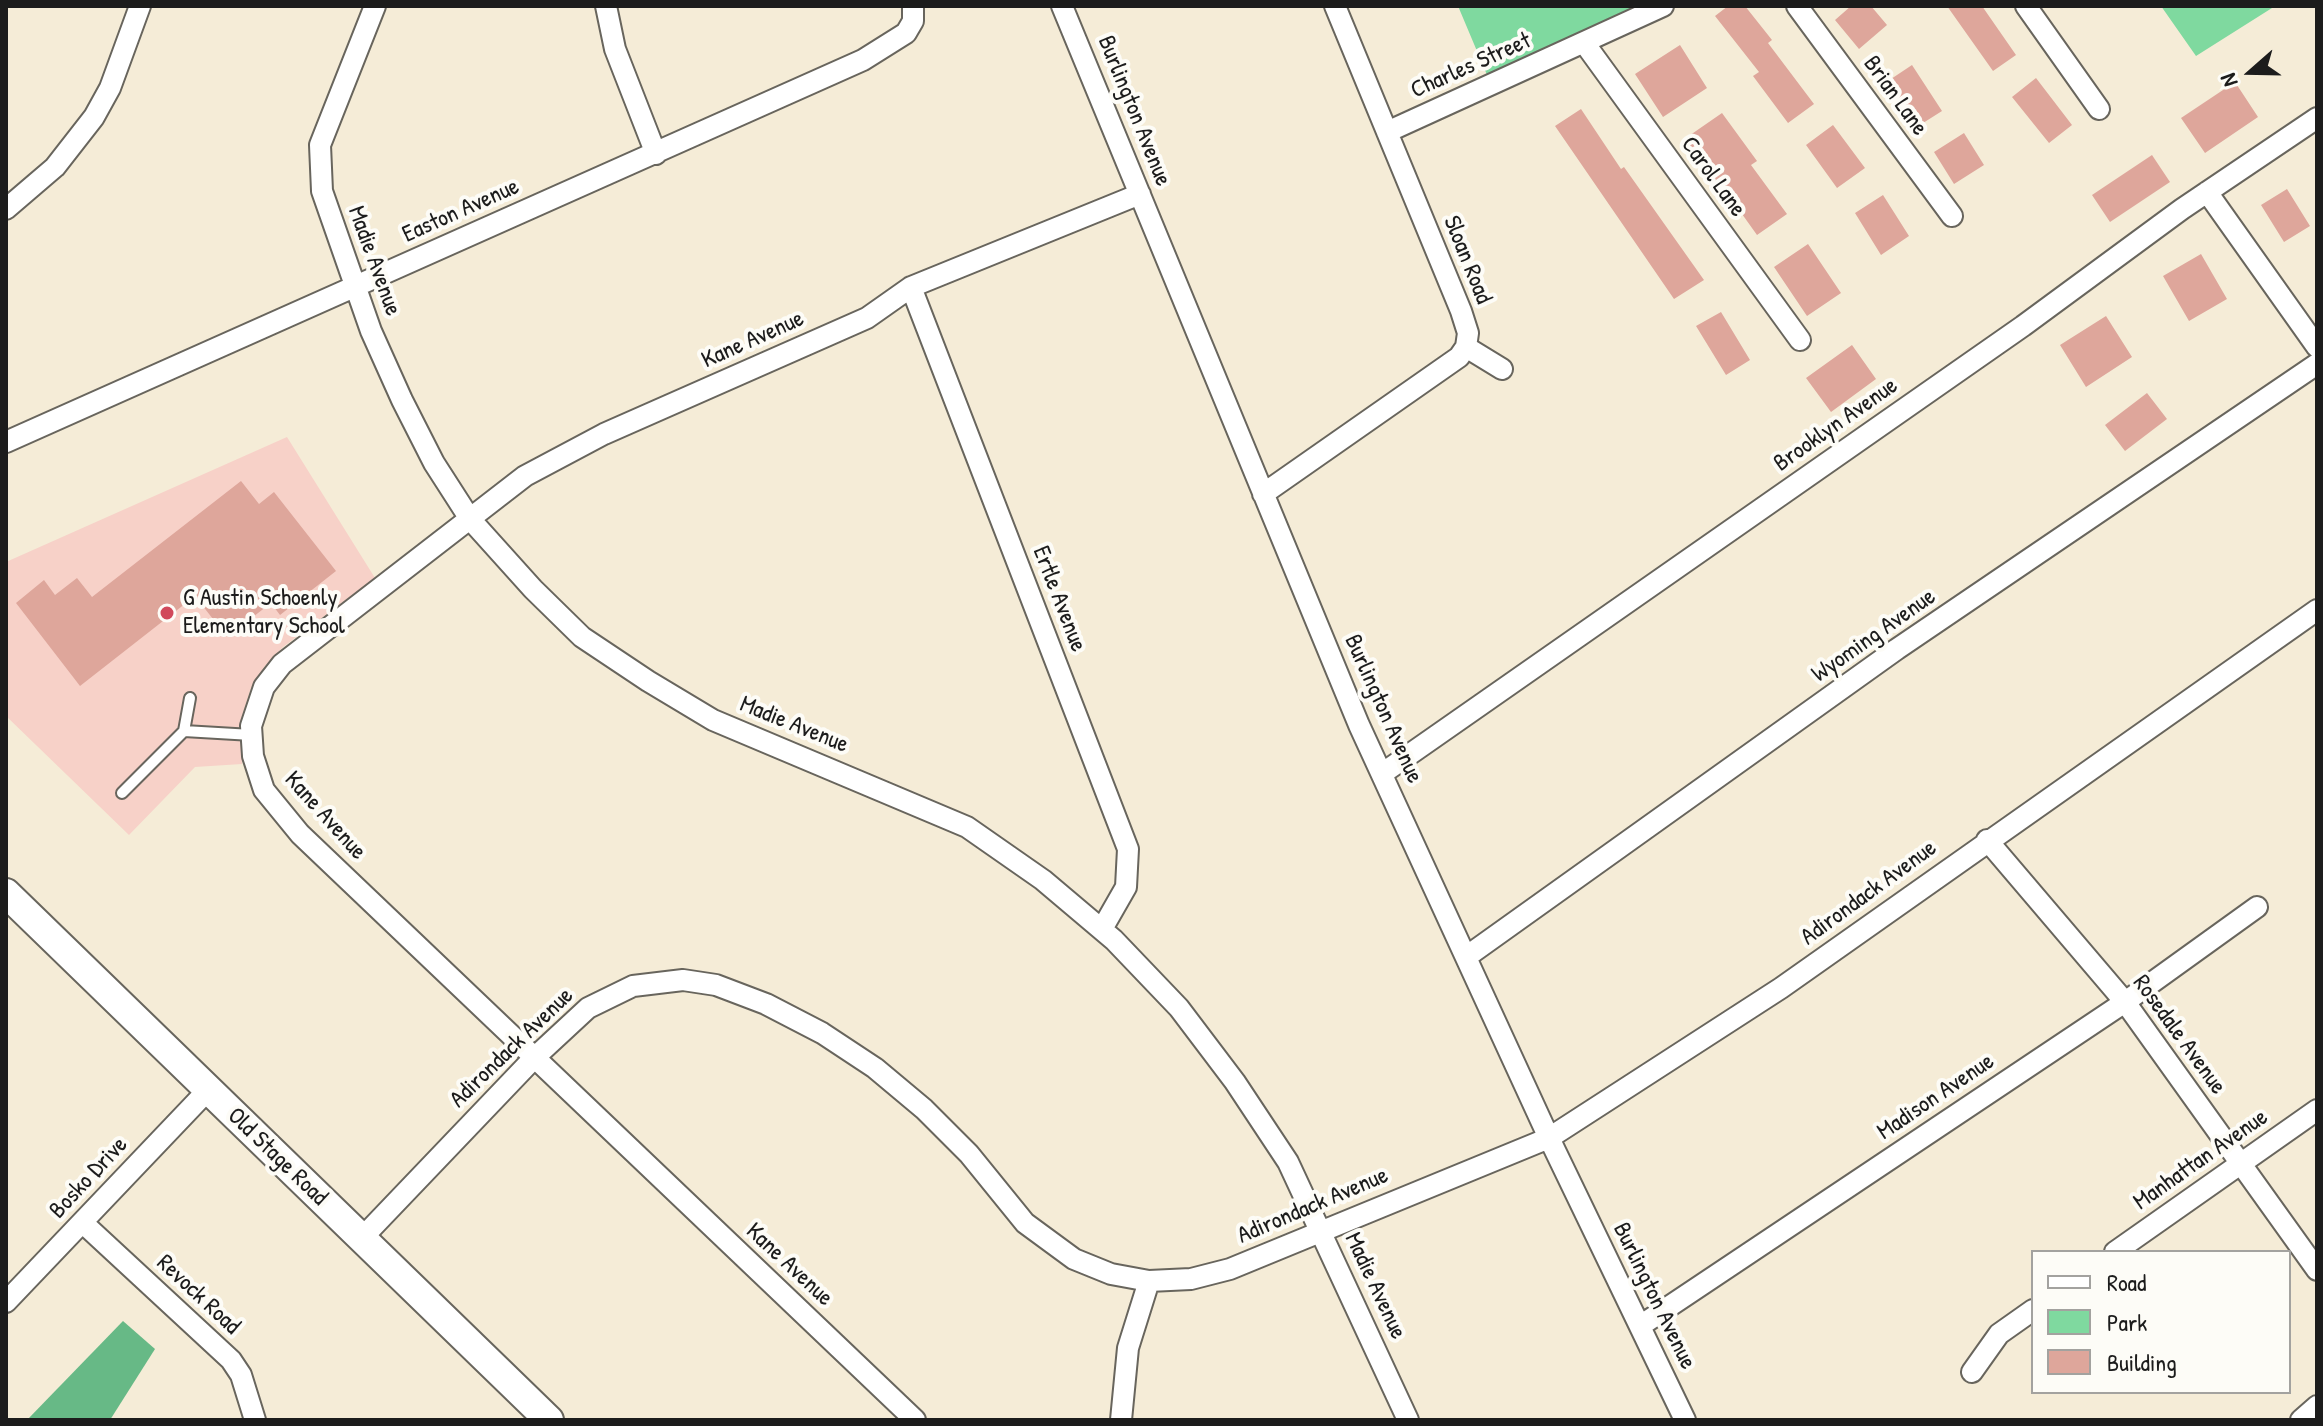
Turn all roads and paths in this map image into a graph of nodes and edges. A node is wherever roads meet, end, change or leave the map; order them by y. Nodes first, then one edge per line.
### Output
1 (140, 6) edge
2 (606, 6) edge
3 (913, 6) edge
4 (1062, 6) edge
5 (1335, 6) edge
6 (1663, 6) edge
7 (1797, 6) edge
8 (2026, 6) edge
9 (367, 8) edge
10 (1585, 44) junction
11 (2099, 109) dead end
12 (2317, 118) edge
13 (1387, 132) junction
14 (656, 154) junction
15 (2207, 192) junction
16 (1140, 194) junction
17 (6, 209) edge
18 (1952, 216) dead end
19 (356, 286) junction
20 (911, 287) junction
21 (1800, 340) dead end
22 (1466, 347) junction
23 (2317, 347) edge
24 (2317, 364) edge
25 (1502, 369) dead end
26 (6, 442) edge
27 (1263, 494) junction
28 (470, 519) junction
29 (2317, 610) edge
30 (190, 698) dead end
31 (184, 731) junction
32 (252, 735) junction
33 (1383, 773) junction
34 (122, 793) dead end
35 (1987, 840) junction
36 (6, 893) edge
37 (2257, 907) dead end
38 (1102, 929) junction
39 (1466, 957) junction
40 (2125, 1002) junction
41 (533, 1059) junction
42 (208, 1090) junction
43 (2317, 1110) edge
44 (1549, 1138) junction
45 (2240, 1163) junction
46 (83, 1223) junction
47 (1321, 1230) junction
48 (362, 1238) junction
49 (2118, 1250) edge
50 (2317, 1270) edge
51 (1149, 1281) junction
52 (6, 1302) edge
53 (2031, 1311) edge
54 (1640, 1326) junction
55 (1972, 1372) dead end
56 (2317, 1406) edge
57 (255, 1420) edge
58 (549, 1420) edge
59 (915, 1420) edge
60 (1121, 1420) edge
61 (1408, 1420) edge
62 (1685, 1420) edge
63 (2301, 1420) edge

1 - 17 street
2 - 14 street
3 - 14 street, Easton Avenue
4 - 16 street, Burlington Avenue
5 - 13 street, Sloan Road
6 - 10 street, Charles Street
7 - 18 street, Brian Lane
8 - 11 street
9 - 19 street, Madie Avenue
10 - 13 street, Charles Street
10 - 21 street, Carol Lane
12 - 15 street, Brooklyn Avenue
13 - 22 street, Sloan Road
14 - 19 street, Easton Avenue
15 - 23 street
15 - 33 street, Brooklyn Avenue
16 - 20 street, Kane Avenue
16 - 27 street, Burlington Avenue
19 - 26 street, Easton Avenue
19 - 28 street, Madie Avenue
20 - 28 street, Kane Avenue
20 - 38 street, Ertle Avenue
22 - 25 street
22 - 27 street
24 - 39 street, Wyoming Avenue
27 - 33 street, Burlington Avenue
28 - 32 street, Kane Avenue
28 - 38 street, Madie Avenue
29 - 35 street, Adirondack Avenue
30 - 31 lane
31 - 32 lane
31 - 34 lane
32 - 41 street, Kane Avenue
33 - 39 street, Burlington Avenue
35 - 40 street, Rosedale Avenue
35 - 44 street, Adirondack Avenue
36 - 42 main road, Old Stage Road
37 - 40 street, Madison Avenue
38 - 47 street, Madie Avenue
39 - 44 street, Burlington Avenue
40 - 45 street, Rosedale Avenue
40 - 54 street, Madison Avenue
41 - 48 street, Adirondack Avenue
41 - 51 street, Adirondack Avenue
41 - 59 street, Kane Avenue
42 - 46 street, Bosko Drive
42 - 48 main road, Old Stage Road
43 - 45 street, Manhattan Avenue
44 - 47 street, Adirondack Avenue
44 - 54 street, Burlington Avenue
45 - 49 street, Manhattan Avenue
45 - 50 street, Rosedale Avenue
46 - 52 street, Bosko Drive
46 - 57 street, Revock Road
47 - 51 street, Adirondack Avenue
47 - 61 street, Madie Avenue
48 - 58 main road, Old Stage Road
51 - 60 street
53 - 55 street
54 - 62 street, Burlington Avenue
56 - 63 street

